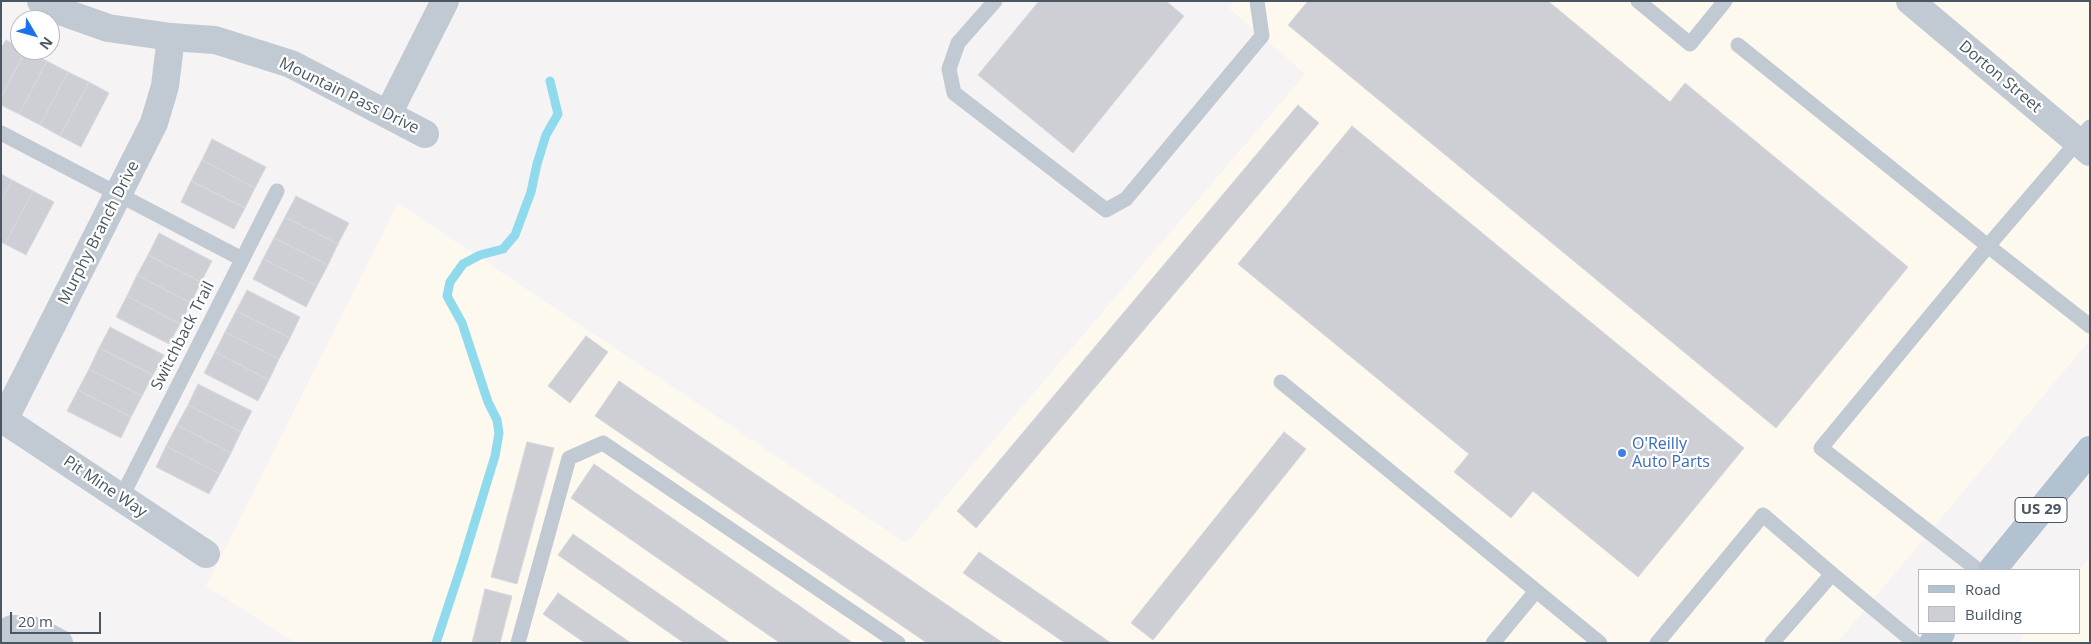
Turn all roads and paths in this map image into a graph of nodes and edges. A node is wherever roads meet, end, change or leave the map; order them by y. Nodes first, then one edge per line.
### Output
1 (41, 1) edge
2 (445, 1) edge
3 (995, 1) edge
4 (1257, 1) edge
5 (1638, 1) edge
6 (1725, 1) edge
7 (1910, 1) edge
8 (172, 37) junction
9 (1738, 44) dead end
10 (388, 114) junction
11 (1, 132) edge
12 (426, 134) dead end
13 (2086, 140) edge
14 (277, 191) dead end
15 (119, 194) junction
16 (1988, 246) junction
17 (242, 259) junction
18 (2090, 326) edge
19 (1281, 382) dead end
20 (3, 420) edge
21 (2090, 450) edge
22 (121, 498) junction
23 (206, 554) dead end
24 (1977, 569) edge
25 (1993, 569) edge
26 (1832, 574) junction
27 (1536, 591) junction
28 (1, 636) edge
29 (59, 643) edge
30 (518, 643) edge
31 (898, 643) edge
32 (1493, 643) edge
33 (1600, 643) edge
34 (1657, 643) edge
35 (1772, 643) edge
36 (1915, 643) edge

1 - 8 street, Mountain Pass Drive
2 - 10 street
3 - 4 lane
5 - 6 lane
7 - 13 street, Dorton Street
8 - 10 street, Mountain Pass Drive
8 - 15 street, Murphy Branch Drive
9 - 16 lane
10 - 12 street, Mountain Pass Drive
11 - 15 lane
13 - 16 lane
14 - 17 lane, Switchback Trail
15 - 17 lane
15 - 20 street, Murphy Branch Drive
16 - 18 lane
16 - 24 lane
17 - 22 lane, Switchback Trail
19 - 27 lane
20 - 22 street, Pit Mine Way
21 - 25 main road, US 29
22 - 23 street, Pit Mine Way
26 - 34 lane
26 - 35 lane
26 - 36 lane
27 - 32 lane
27 - 33 lane
28 - 29 street
30 - 31 lane

